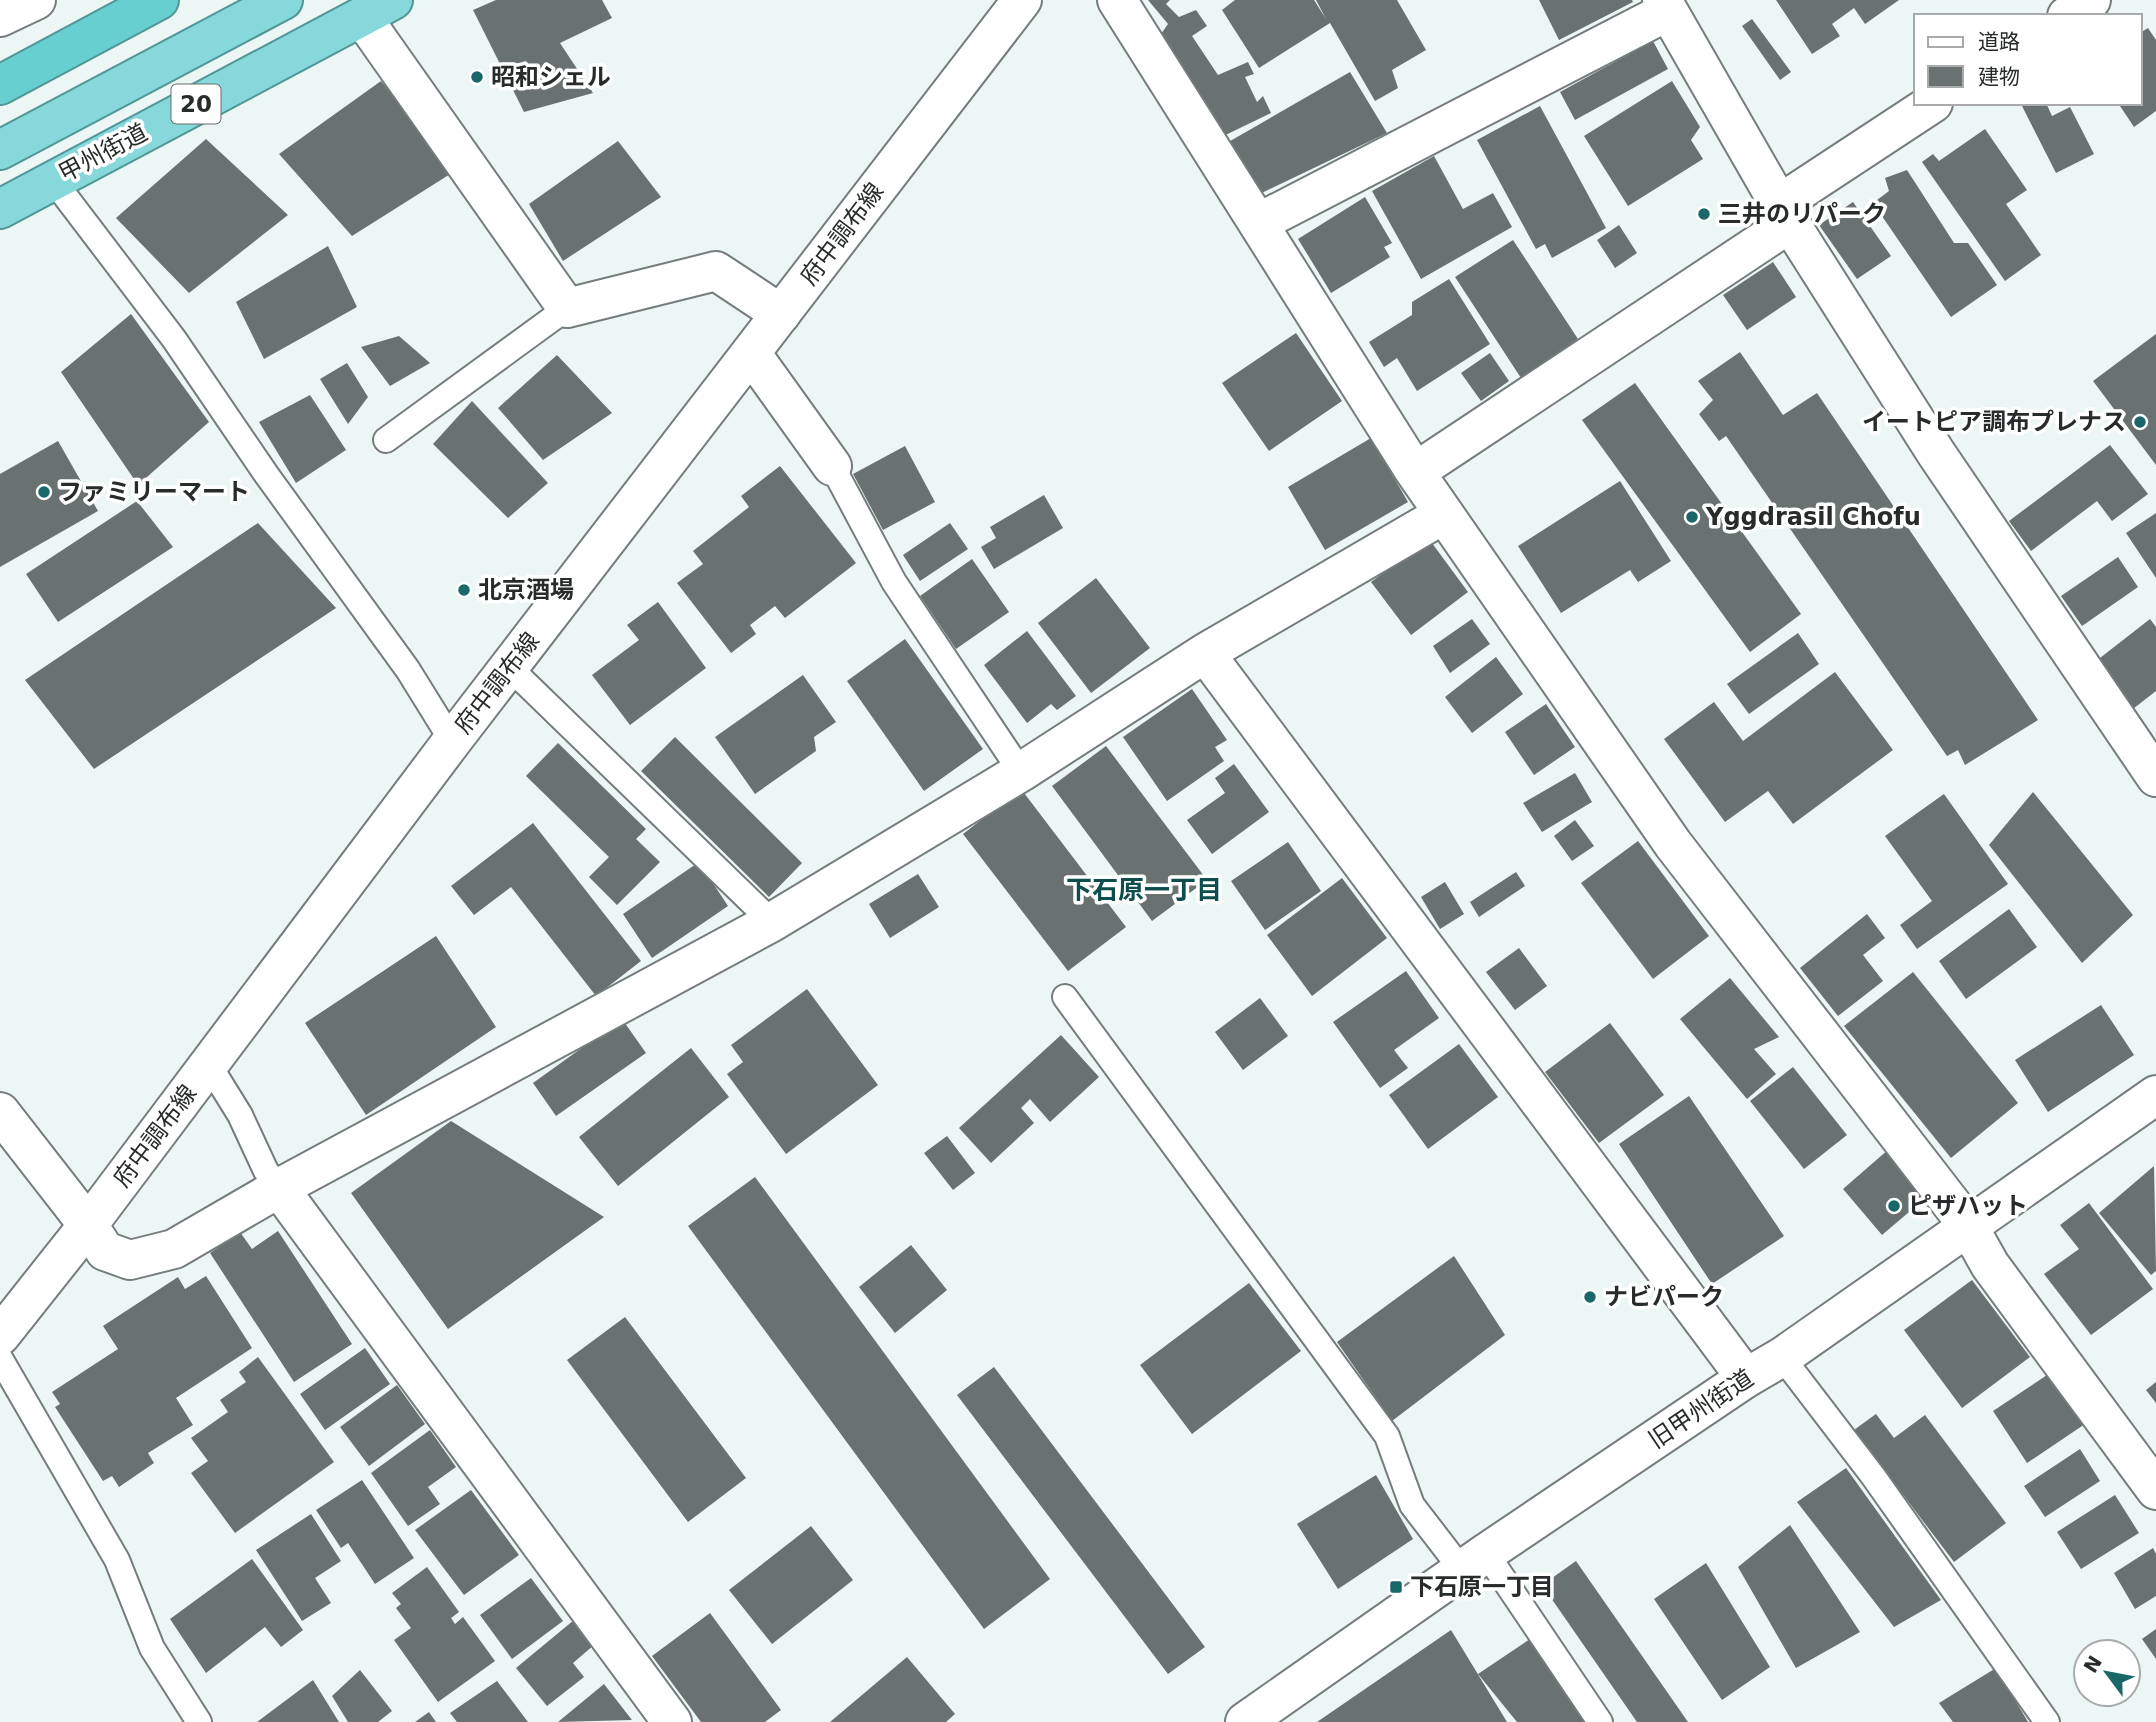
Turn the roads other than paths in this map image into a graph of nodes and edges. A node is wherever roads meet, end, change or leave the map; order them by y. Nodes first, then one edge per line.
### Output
1 (36, 0) edge
2 (159, 0) edge
3 (284, 0) edge
4 (1021, 0) edge
5 (1117, 0) edge
6 (2091, 0) edge
7 (1665, 6) edge
8 (378, 8) edge
9 (2070, 14) edge
10 (0, 17) edge
11 (0, 85) edge
12 (1930, 105) edge
13 (0, 150) edge
14 (53, 180) junction
15 (0, 209) edge
16 (1784, 214) junction
17 (1258, 223) junction
18 (566, 308) junction
19 (781, 314) junction
20 (751, 353) junction
21 (386, 440) dead end
22 (832, 466) joint
23 (1415, 472) junction
24 (1444, 514) junction
25 (1205, 653) junction
26 (509, 667) junction
27 (452, 741) junction
28 (1021, 772) junction
29 (2156, 776) edge
30 (772, 922) junction
31 (1065, 997) dead end
32 (209, 1065) junction
33 (2156, 1095) edge
34 (0, 1112) edge
35 (279, 1188) junction
36 (1967, 1224) junction
37 (88, 1225) junction
38 (0, 1336) edge
39 (1782, 1357) junction
40 (0, 1358) edge
41 (1746, 1378) junction
42 (2156, 1490) edge
43 (1474, 1562) junction
44 (199, 1722) edge
45 (672, 1722) edge
46 (1245, 1722) edge
47 (1600, 1722) edge
48 (2047, 1722) edge

1 - 10 street
2 - 11 highway
3 - 13 highway, 甲州街道 / 20
4 - 19 street, 府中調布線
5 - 17 street
6 - 9 street
7 - 16 street
7 - 17 street
8 - 14 highway, 甲州街道 / 20
8 - 18 street
12 - 16 street
14 - 15 highway, 甲州街道 / 20
14 - 27 lane
16 - 23 street
16 - 29 street
17 - 23 street
18 - 19 street
18 - 21 lane
19 - 20 street, 府中調布線
20 - 22 street
20 - 26 street, 府中調布線
22 - 28 lane
23 - 24 street
24 - 25 street
24 - 36 street
25 - 28 street
25 - 41 street
26 - 27 street, 府中調布線
26 - 30 lane
27 - 32 street, 府中調布線
28 - 30 street
30 - 35 street
31 - 43 lane
32 - 35 lane
32 - 37 street, 府中調布線
33 - 36 street, 旧甲州街道
34 - 37 street
35 - 37 street
35 - 45 street
36 - 39 street, 旧甲州街道
36 - 42 street
37 - 38 street, 府中調布線
39 - 41 street, 旧甲州街道
39 - 48 lane
40 - 44 lane
41 - 43 street, 旧甲州街道
43 - 46 street, 旧甲州街道
43 - 47 lane

